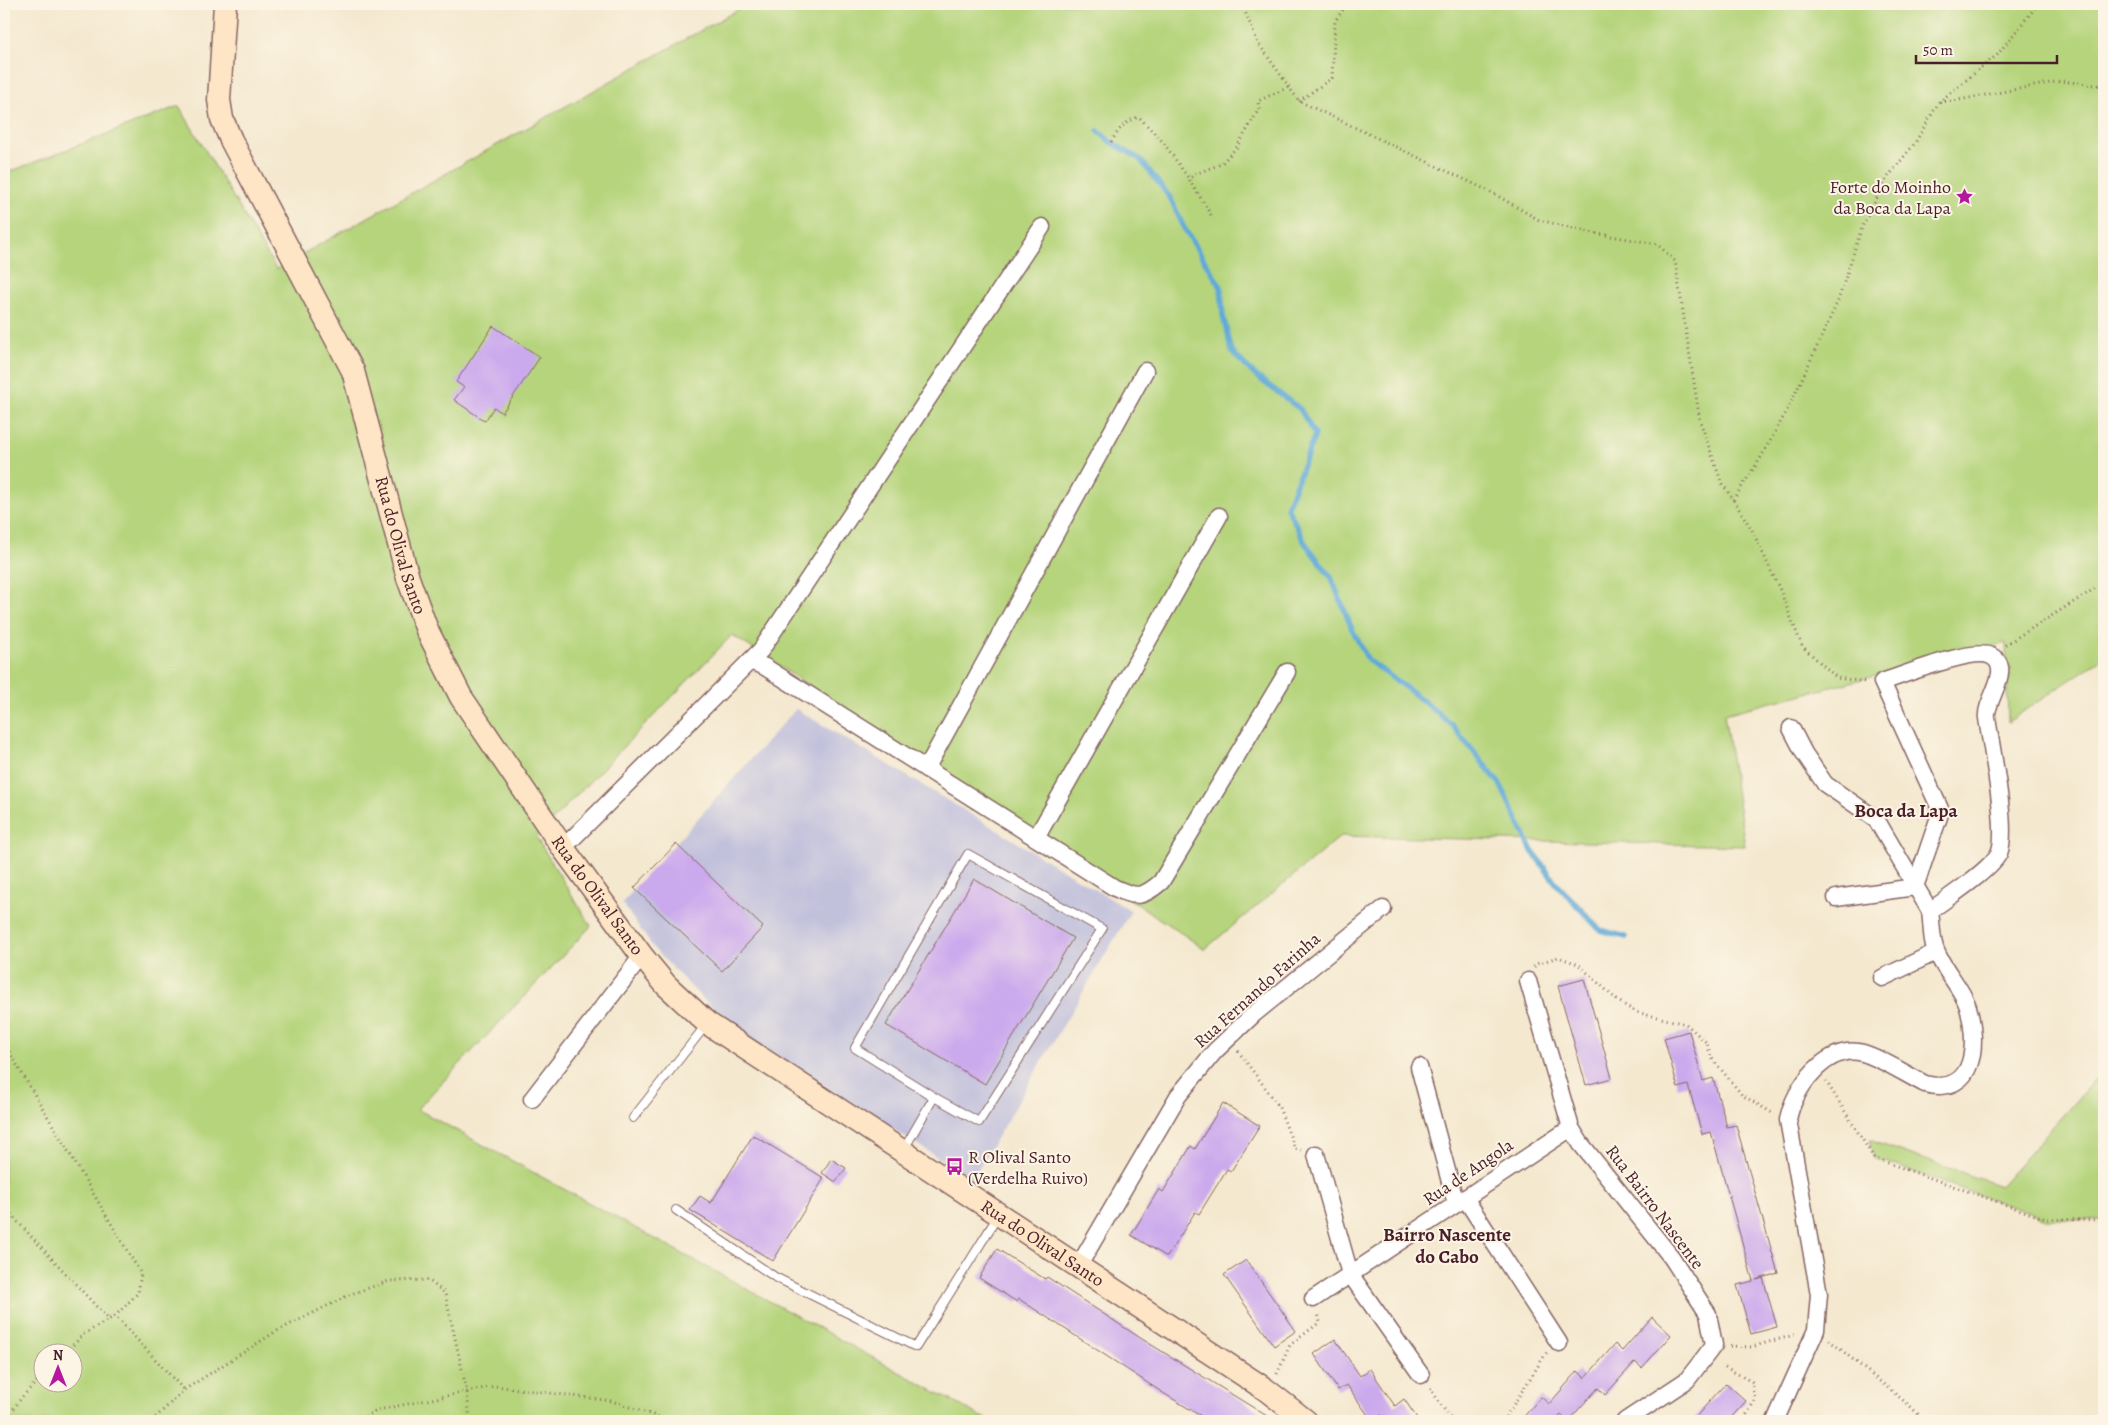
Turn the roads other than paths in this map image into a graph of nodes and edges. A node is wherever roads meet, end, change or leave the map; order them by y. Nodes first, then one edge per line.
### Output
1 (225, 4) edge
2 (1042, 227) dead end
3 (1145, 371) dead end
4 (1219, 516) dead end
5 (750, 661) junction
6 (1287, 672) dead end
7 (1791, 728) dead end
8 (926, 769) junction
9 (1036, 838) junction
10 (564, 848) junction
11 (1915, 887) junction
12 (1836, 898) dead end
13 (1382, 909) dead end
14 (1930, 911) junction
15 (1936, 952) junction
16 (642, 956) junction
17 (1882, 978) dead end
18 (1528, 981) road end
19 (707, 1024) junction
20 (1420, 1067) dead end
21 (934, 1097) junction
22 (532, 1099) dead end
23 (633, 1118) dead end
24 (1571, 1128) junction
25 (902, 1151) junction
26 (1316, 1154) road end
27 (1461, 1201) junction
28 (676, 1210) dead end
29 (999, 1214) junction
30 (1078, 1266) junction
31 (1350, 1274) junction
32 (1313, 1299) road end
33 (1559, 1343) road end
34 (1421, 1375) road end
35 (1306, 1421) edge
36 (1625, 1421) edge
37 (1775, 1421) edge

1 - 10 street, Rua do Olival Santo
2 - 5 street
3 - 8 street
4 - 9 street
5 - 8 street
5 - 10 street
6 - 9 street
7 - 11 street
8 - 9 street
10 - 16 street, Rua do Olival Santo
11 - 12 street
11 - 14 street
11 - 14 street
13 - 30 street, Rua Fernando Farinha
14 - 15 street
15 - 17 street
15 - 37 street
16 - 19 street, Rua do Olival Santo
16 - 22 street
18 - 24 street, Rua Bairro Nascente
19 - 23 lane
19 - 25 street, Rua do Olival Santo
20 - 27 street
21 - 21 lane
21 - 25 lane
24 - 27 street, Rua de Angola
24 - 36 street, Rua Bairro Nascente
25 - 29 street, Rua do Olival Santo
26 - 31 street
27 - 31 street, Rua de Angola
27 - 33 street
28 - 29 lane
29 - 30 street, Rua do Olival Santo
30 - 35 street, Rua do Olival Santo
31 - 32 street, Rua de Angola
31 - 34 street

